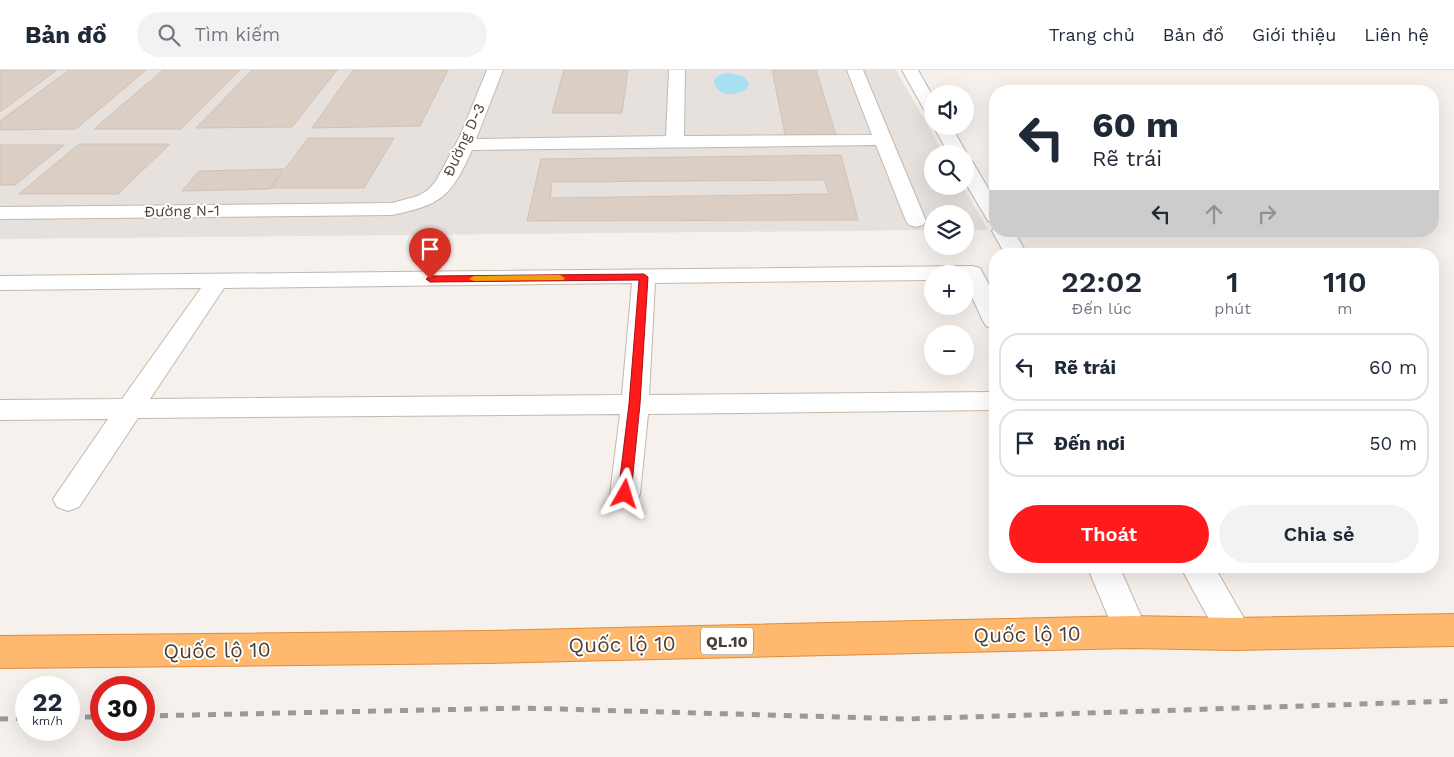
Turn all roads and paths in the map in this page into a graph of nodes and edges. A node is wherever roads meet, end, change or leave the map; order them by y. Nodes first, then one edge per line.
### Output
1 (495, 70) edge
2 (677, 70) edge
3 (855, 70) edge
4 (910, 70) edge
5 (924, 95) edge
6 (883, 140) junction
7 (675, 141) junction
8 (464, 145) junction
9 (974, 182) edge
10 (989, 208) edge
11 (364, 209) joint
12 (0, 213) edge
13 (916, 221) dead end
14 (1006, 237) edge
15 (1013, 248) edge
16 (644, 277) junction
17 (217, 281) junction
18 (0, 283) edge
19 (989, 308) edge
20 (989, 401) edge
21 (635, 404) junction
22 (129, 409) junction
23 (0, 410) edge
24 (625, 494) dead end
25 (68, 499) dead end
26 (1106, 573) edge
27 (1200, 573) edge
28 (1454, 630) edge
29 (1131, 632) junction
30 (1235, 634) junction
31 (0, 652) edge

1 - 8 street, Đường D-3
2 - 7 street
3 - 6 street
4 - 5 street
6 - 7 street
6 - 13 street
7 - 8 street
8 - 11 street, Đường D-3
9 - 10 street
11 - 12 street, Đường N-1
14 - 15 street
16 - 17 street
16 - 19 street
16 - 21 street
17 - 18 street
17 - 22 street
20 - 21 street
21 - 22 street
21 - 24 street
22 - 23 street
22 - 25 street
26 - 29 street
27 - 30 street
28 - 30 highway, Quốc lộ 10 / QL.10
29 - 30 highway, Quốc lộ 10 / QL.10
29 - 31 highway, Quốc lộ 10 / QL.10

